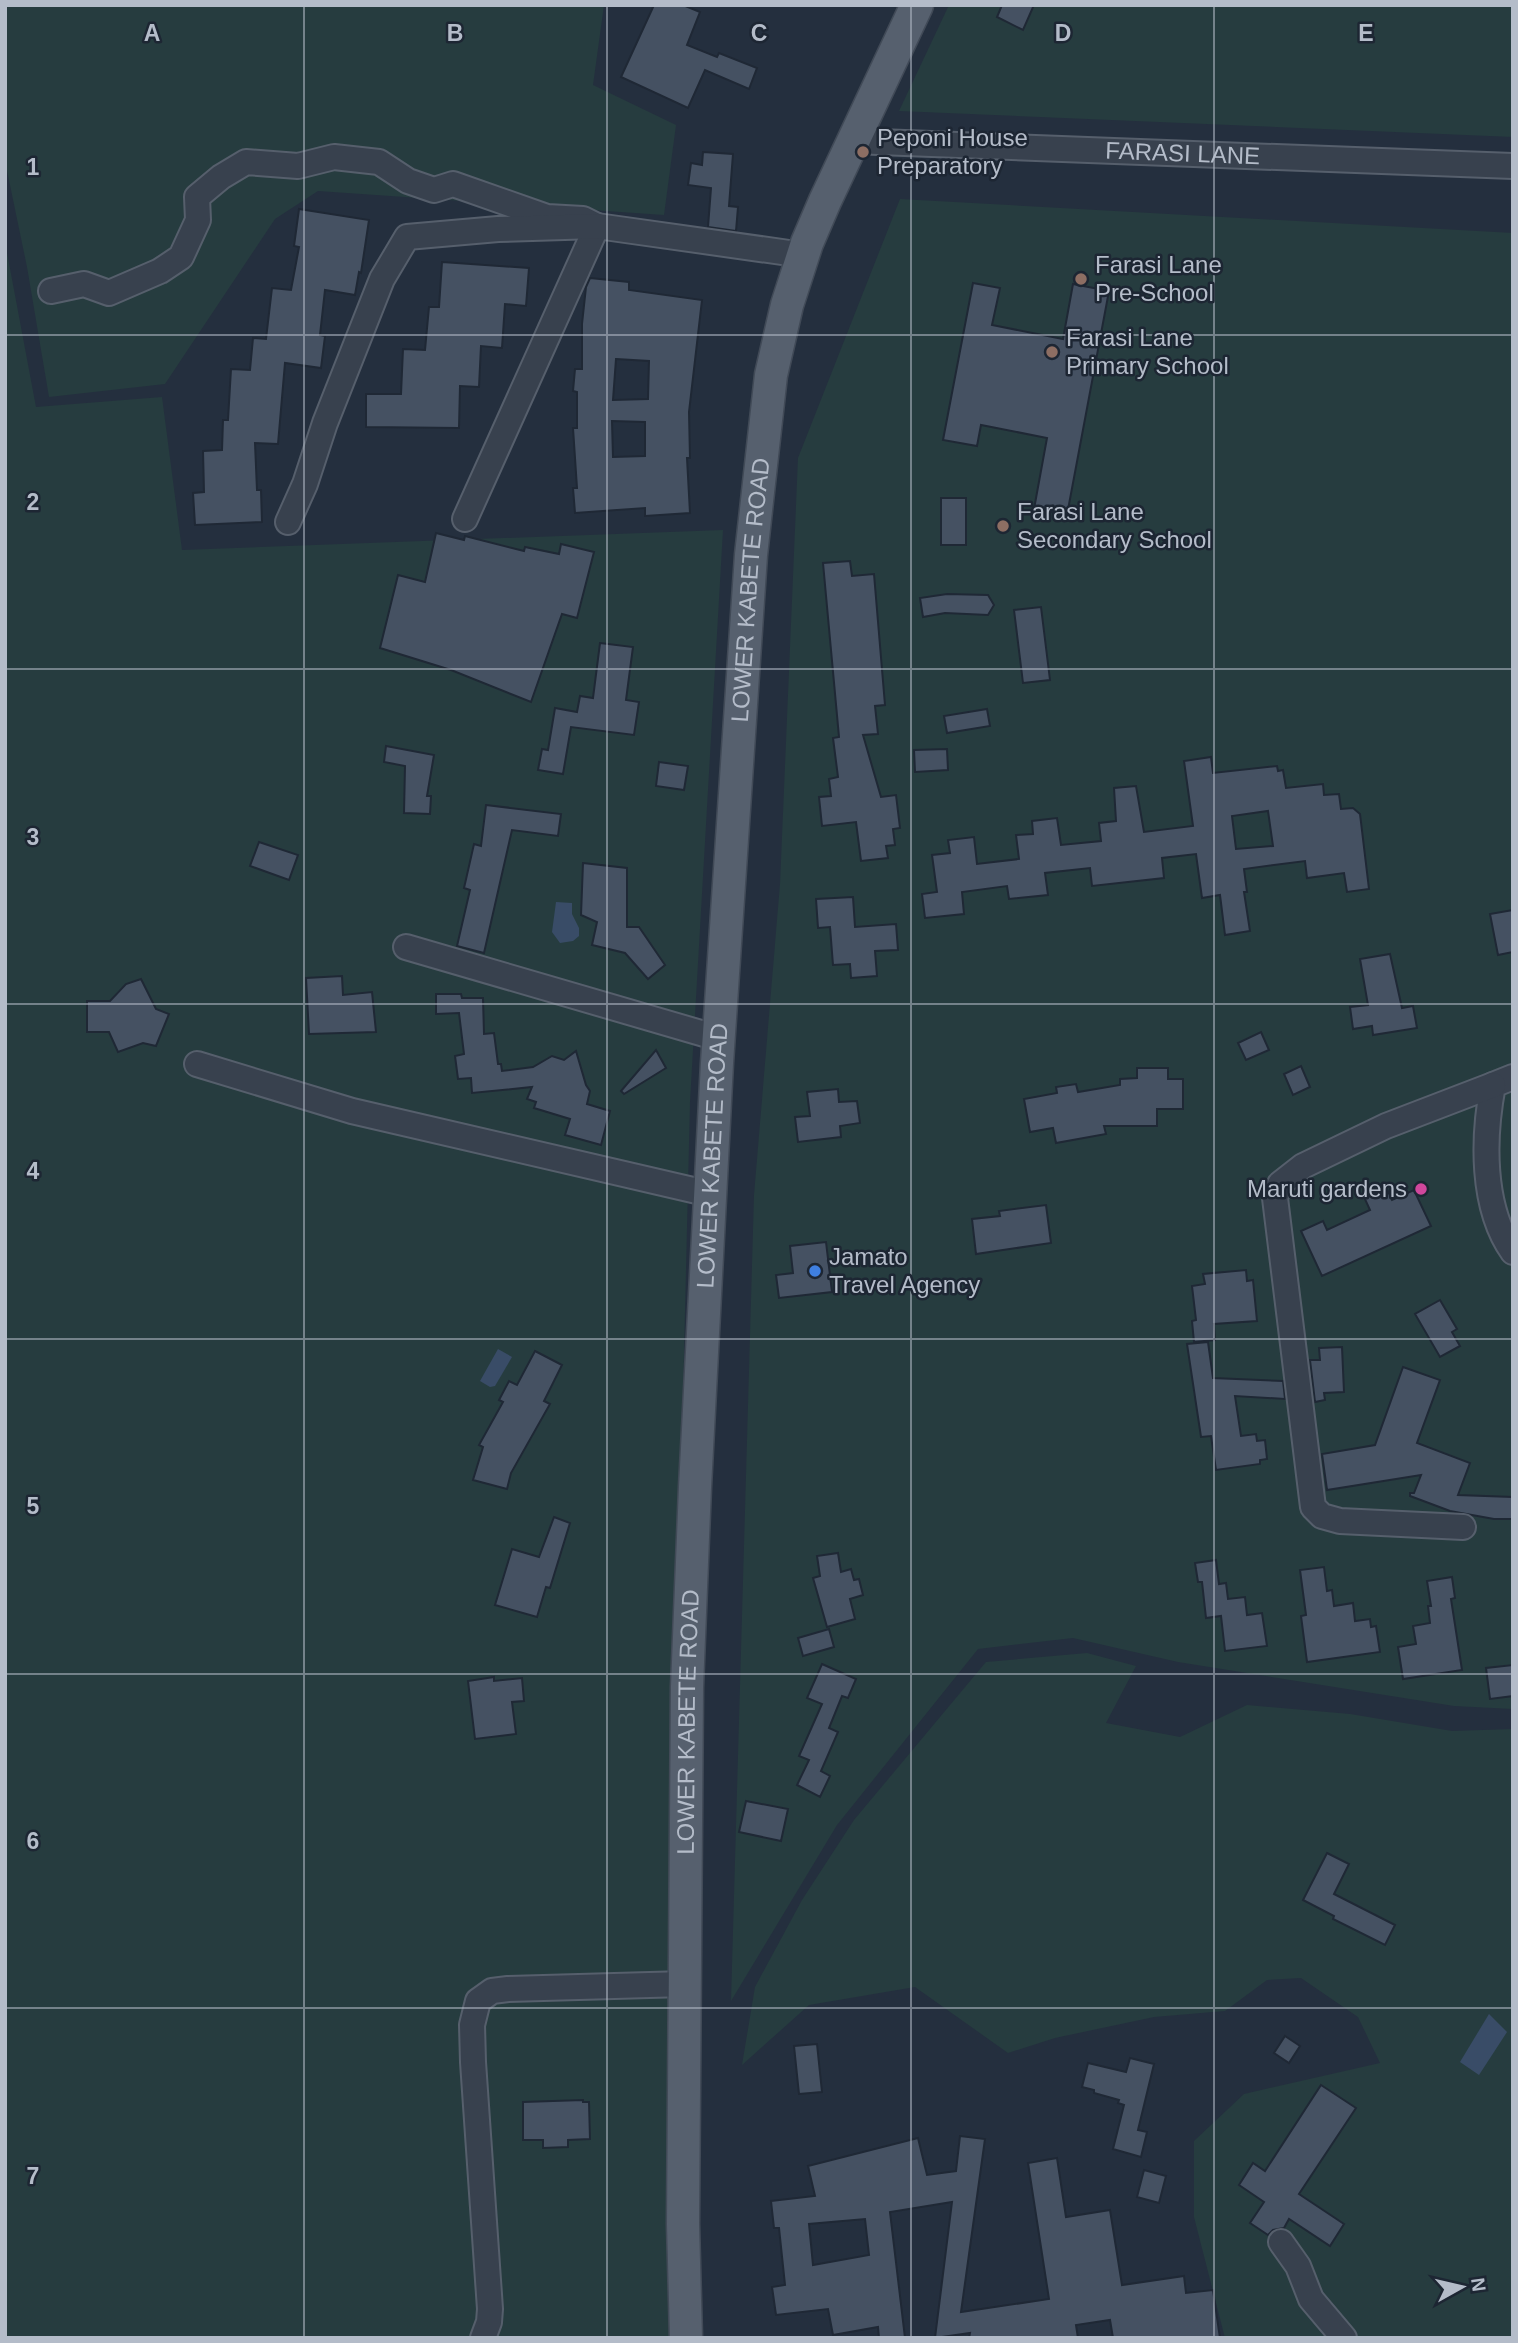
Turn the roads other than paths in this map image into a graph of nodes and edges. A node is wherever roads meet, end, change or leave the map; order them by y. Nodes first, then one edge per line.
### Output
1 (917, 5) edge
2 (852, 141) junction
3 (1513, 166) edge
4 (597, 226) junction
5 (803, 255) junction
6 (51, 291) dead end
7 (465, 519) dead end
8 (288, 522) dead end
9 (406, 947) dead end
10 (718, 1038) junction
11 (197, 1064) dead end
12 (1503, 1081) edge
13 (710, 1194) junction
14 (1513, 1252) edge
15 (1463, 1527) dead end
16 (685, 1984) junction
17 (1282, 2242) dead end
18 (483, 2338) edge
19 (686, 2338) edge
20 (1344, 2338) edge

1 - 2 main road, LOWER KABETE ROAD
2 - 3 street, FARASI LANE
2 - 5 main road, LOWER KABETE ROAD
4 - 5 street
4 - 6 street
4 - 7 street
4 - 8 street
5 - 10 main road, LOWER KABETE ROAD
9 - 10 street
10 - 13 main road, LOWER KABETE ROAD
11 - 13 street
12 - 14 street
12 - 15 street
13 - 16 main road, LOWER KABETE ROAD
16 - 18 street
16 - 19 main road, LOWER KABETE ROAD
17 - 20 street

